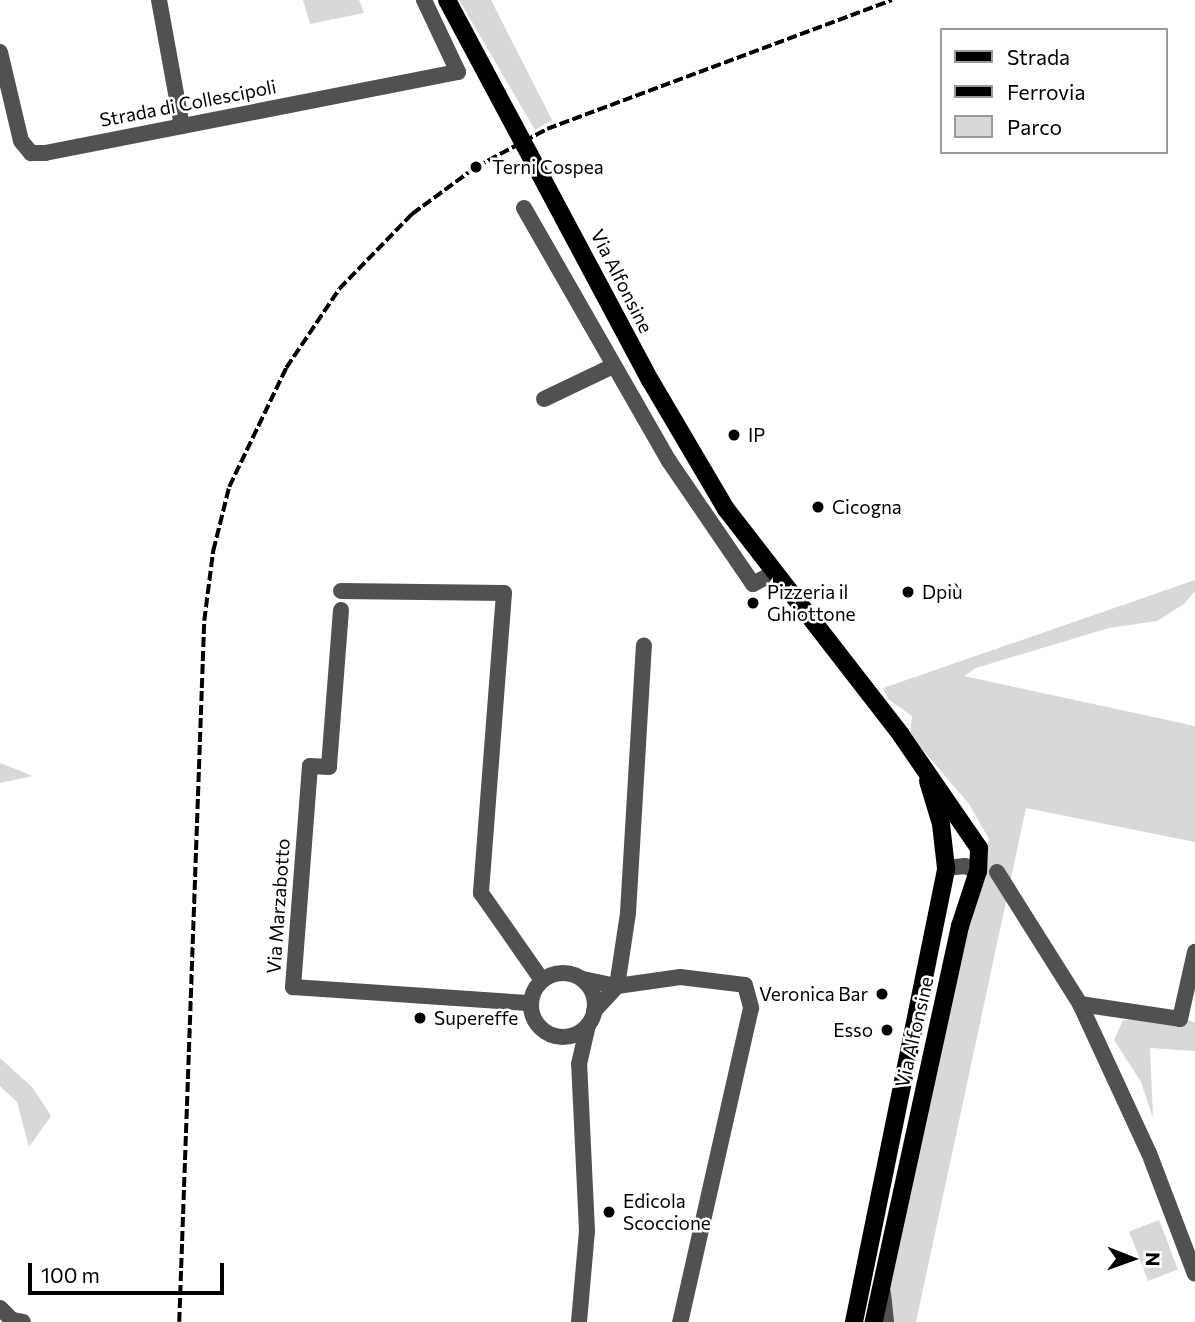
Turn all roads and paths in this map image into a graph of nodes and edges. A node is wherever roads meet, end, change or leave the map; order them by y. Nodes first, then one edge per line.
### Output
1 (159, 0) edge
2 (424, 0) edge
3 (447, 0) edge
4 (0, 52) edge
5 (182, 126) junction
6 (524, 208) dead end
7 (613, 366) junction
8 (544, 399) dead end
9 (774, 573) junction
10 (341, 591) dead end
11 (341, 610) dead end
12 (644, 645) dead end
13 (924, 768) junction
14 (946, 868) junction
15 (978, 871) junction
16 (997, 872) dead end
17 (1195, 952) edge
18 (583, 979) junction
19 (542, 980) junction
20 (617, 986) junction
21 (530, 1003) junction
22 (1080, 1004) junction
23 (591, 1018) junction
24 (563, 1038) junction
25 (579, 1064) junction
26 (1195, 1274) edge
27 (882, 1278) junction
28 (0, 1308) edge
29 (852, 1318) edge
30 (23, 1322) edge
31 (579, 1322) edge
32 (680, 1322) edge
33 (874, 1322) edge
34 (886, 1322) edge

1 - 5 street, Strada di Collescipoli
2 - 5 street, Strada di Collescipoli
3 - 9 main road, Via Alfonsine
4 - 5 street, Strada di Collescipoli
6 - 7 street
7 - 8 street
7 - 9 street
9 - 13 main road, Via Alfonsine
10 - 19 street
11 - 21 street, Via Marzabotto
12 - 20 street
13 - 14 main road, Via Alfonsine
13 - 15 main road, Via Alfonsine
14 - 15 street
14 - 29 main road, Via Alfonsine
15 - 27 main road, Via Alfonsine
16 - 22 street
17 - 22 street
18 - 19 street
18 - 20 street
18 - 23 street
19 - 21 street
20 - 23 street
20 - 32 street
21 - 24 street
22 - 26 street
23 - 24 street
23 - 25 street
24 - 25 street
25 - 31 street
27 - 33 main road, Via Alfonsine
27 - 34 street
28 - 30 street

